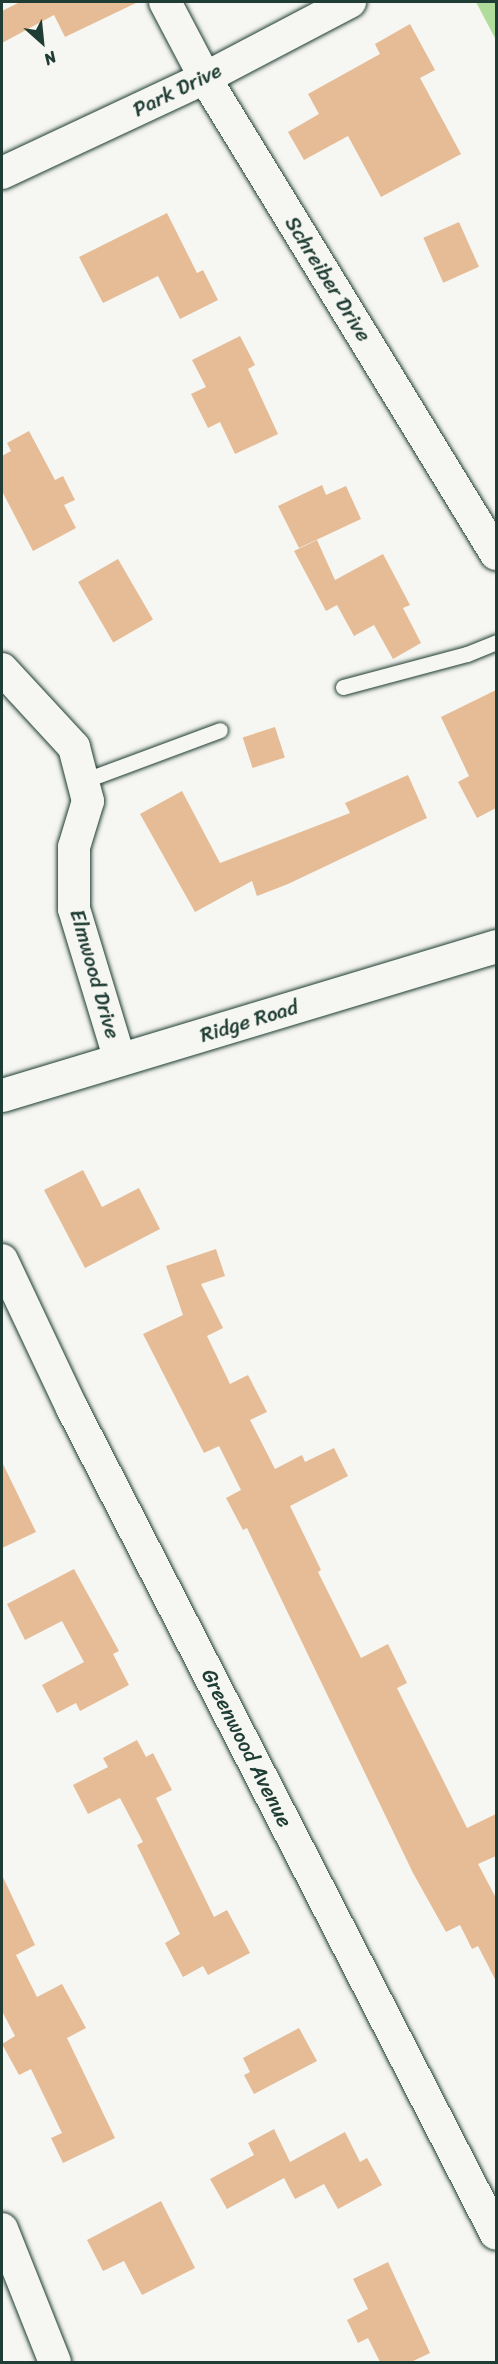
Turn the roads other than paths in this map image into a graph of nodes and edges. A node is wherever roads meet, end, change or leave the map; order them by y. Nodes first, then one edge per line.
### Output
1 (165, 2) edge
2 (350, 2) edge
3 (205, 78) junction
4 (2, 173) edge
5 (496, 554) edge
6 (496, 642) edge
7 (2, 669) edge
8 (343, 687) dead end
9 (220, 730) dead end
10 (83, 781) junction
11 (496, 946) edge
12 (120, 1060) junction
13 (2, 1095) edge
14 (2, 1260) edge
15 (2, 2229) edge
16 (496, 2234) edge
17 (55, 2362) edge

1 - 3 street, Schreiber Drive
2 - 3 street, Park Drive
3 - 4 street, Park Drive
3 - 5 street, Schreiber Drive
6 - 8 lane
7 - 10 street, Elmwood Drive
9 - 10 lane
10 - 12 street, Elmwood Drive
11 - 12 main road, Ridge Road
12 - 13 main road, Ridge Road
14 - 16 street, Greenwood Avenue
15 - 17 street

